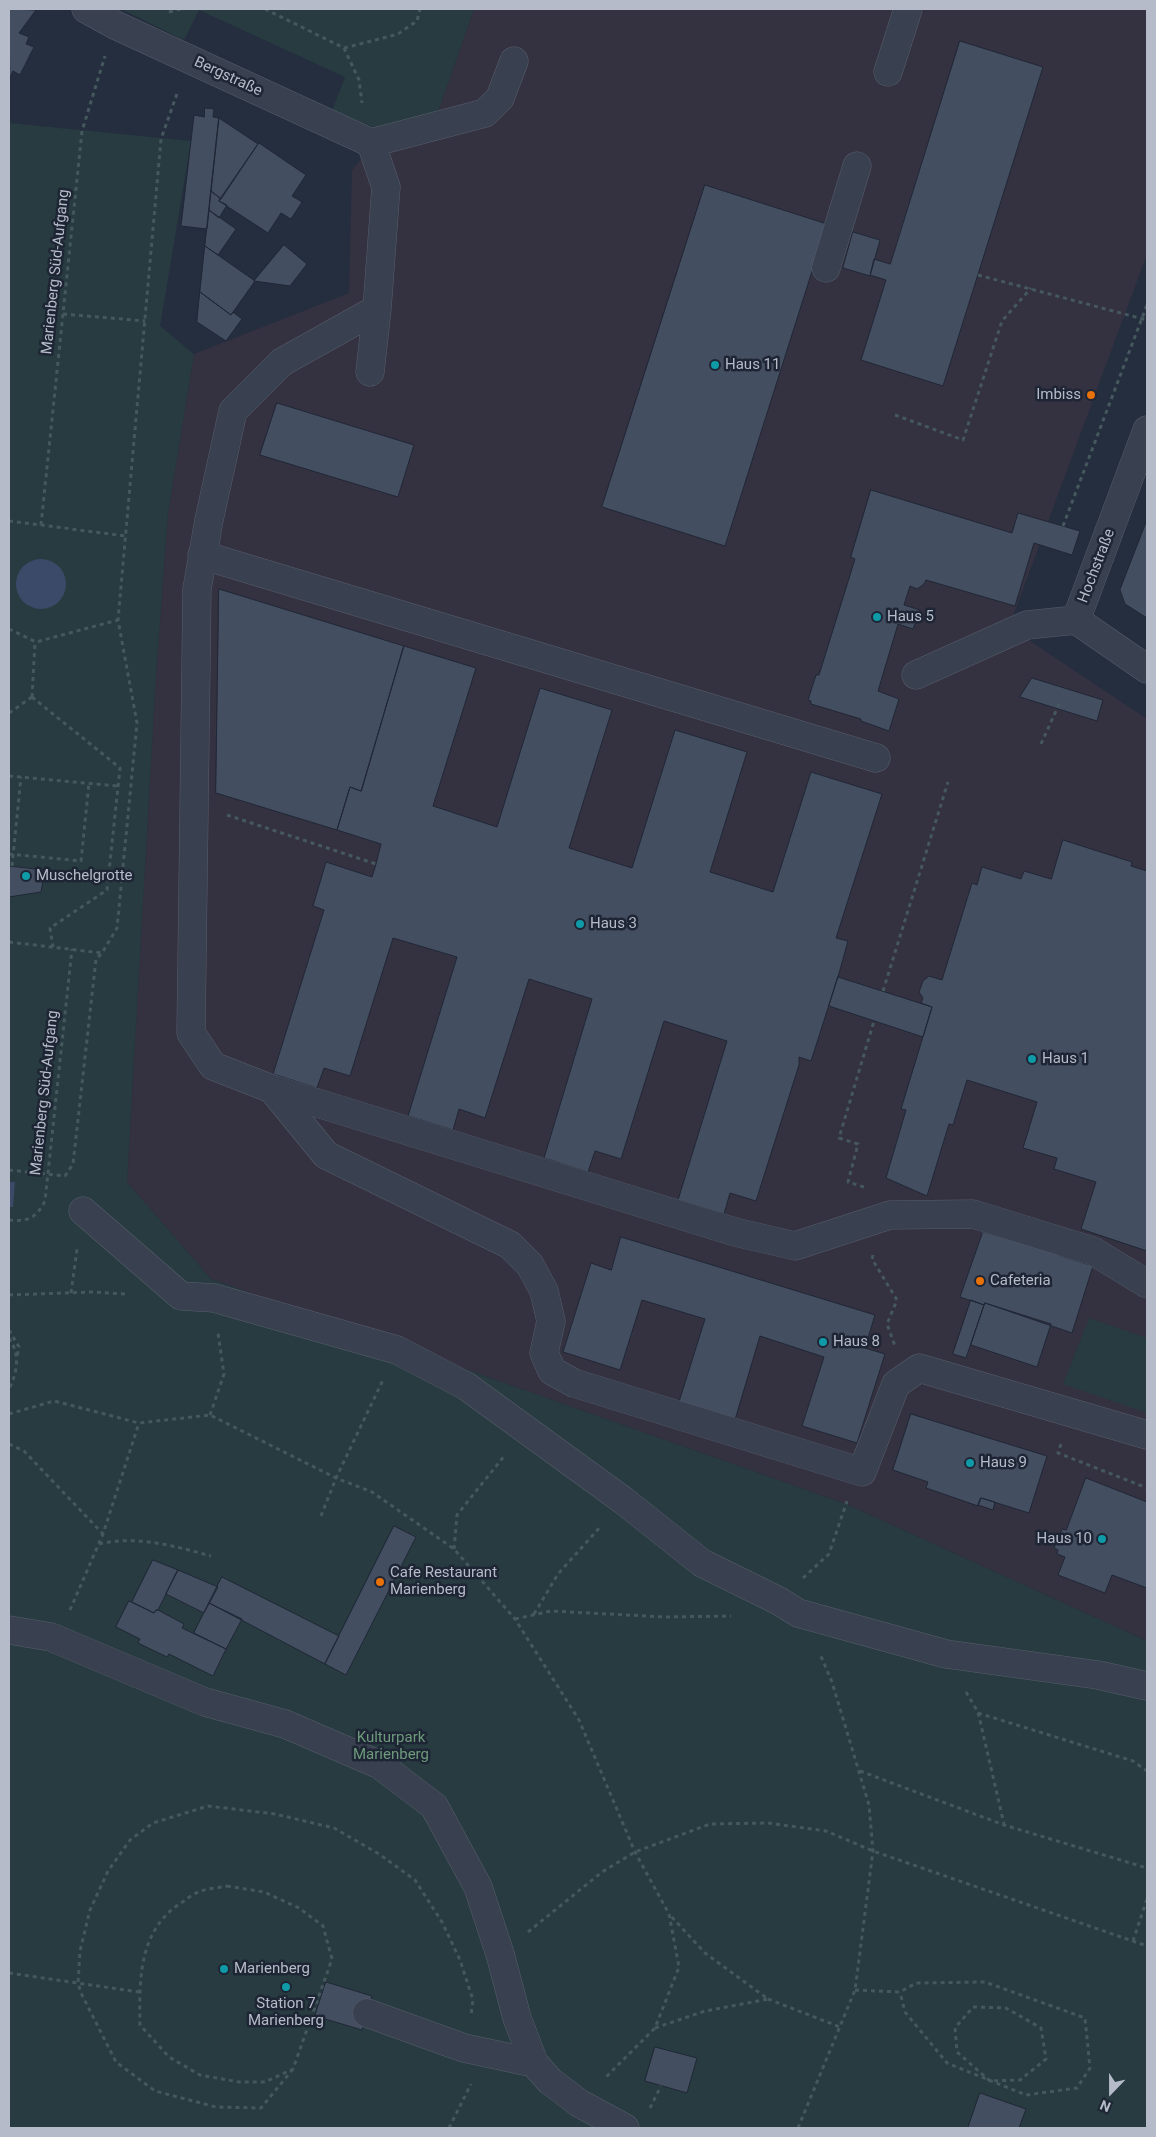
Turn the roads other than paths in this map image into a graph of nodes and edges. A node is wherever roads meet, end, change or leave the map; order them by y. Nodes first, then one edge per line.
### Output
1 (86, 9) edge
2 (908, 9) edge
3 (514, 60) dead end
4 (888, 72) dead end
5 (371, 143) junction
6 (857, 166) dead end
7 (826, 268) dead end
8 (377, 309) junction
9 (370, 372) dead end
10 (1147, 430) edge
11 (202, 555) junction
12 (1076, 620) junction
13 (1147, 669) edge
14 (916, 674) dead end
15 (876, 758) dead end
16 (272, 1089) junction
17 (83, 1211) dead end
18 (1147, 1284) edge
19 (1147, 1435) edge
20 (9, 1630) edge
21 (1147, 1686) edge
22 (367, 2013) dead end
23 (534, 2063) junction
24 (625, 2128) edge

1 - 5 street, Bergstraße
2 - 4 street
3 - 5 street
5 - 8 street
6 - 7 street
8 - 9 street
8 - 11 street
10 - 12 street, Hochstraße
11 - 15 street
11 - 16 street
12 - 13 street, Hochstraße
12 - 14 street
16 - 18 street
16 - 19 street
17 - 21 street
20 - 23 street
22 - 23 street
23 - 24 street

